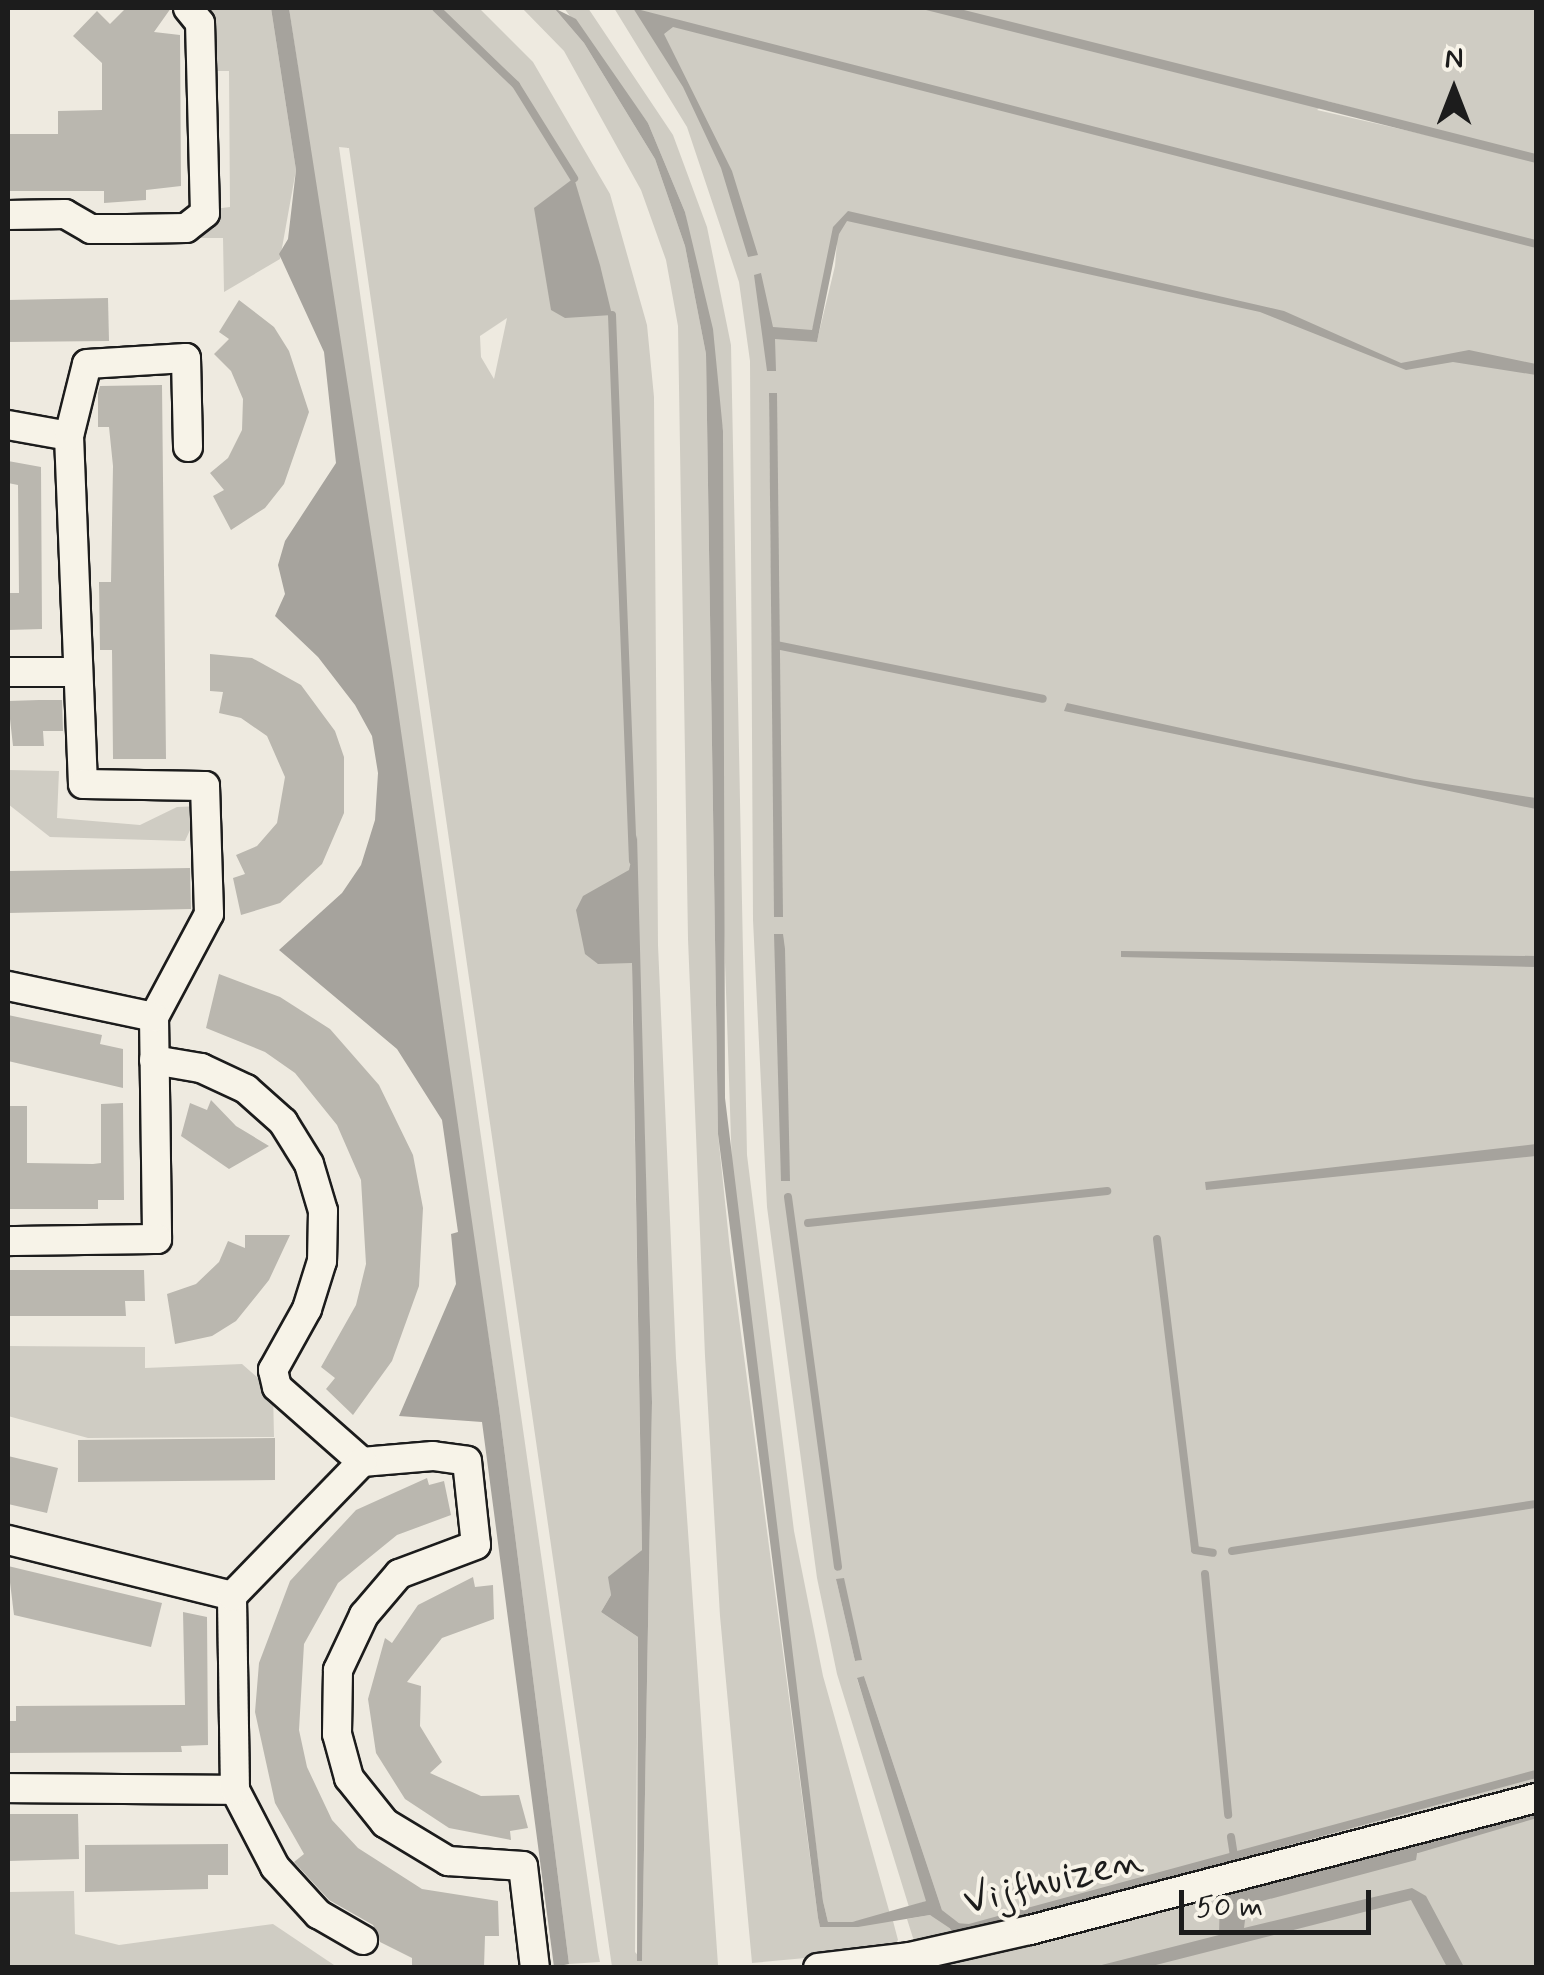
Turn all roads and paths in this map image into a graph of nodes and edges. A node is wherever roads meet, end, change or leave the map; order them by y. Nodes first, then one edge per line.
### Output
1 (188, 8) edge
2 (8, 215) edge
3 (8, 425) edge
4 (69, 436) junction
5 (188, 446) dead end
6 (8, 672) edge
7 (74, 672) junction
8 (8, 986) edge
9 (154, 1018) junction
10 (154, 1060) junction
11 (8, 1242) edge
12 (362, 1462) junction
13 (8, 1540) edge
14 (232, 1596) junction
15 (8, 1788) edge
16 (234, 1790) junction
17 (1536, 1798) edge
18 (363, 1940) dead end
19 (535, 1968) edge
20 (818, 1968) edge

1 - 2 street
3 - 4 street
4 - 5 street
4 - 7 street
6 - 7 street
7 - 9 street
8 - 9 street
9 - 10 street
10 - 11 street
10 - 12 street
12 - 14 street
12 - 19 street
13 - 14 street
14 - 16 street
15 - 16 street
16 - 18 street
17 - 20 street, Vijfhuizen

